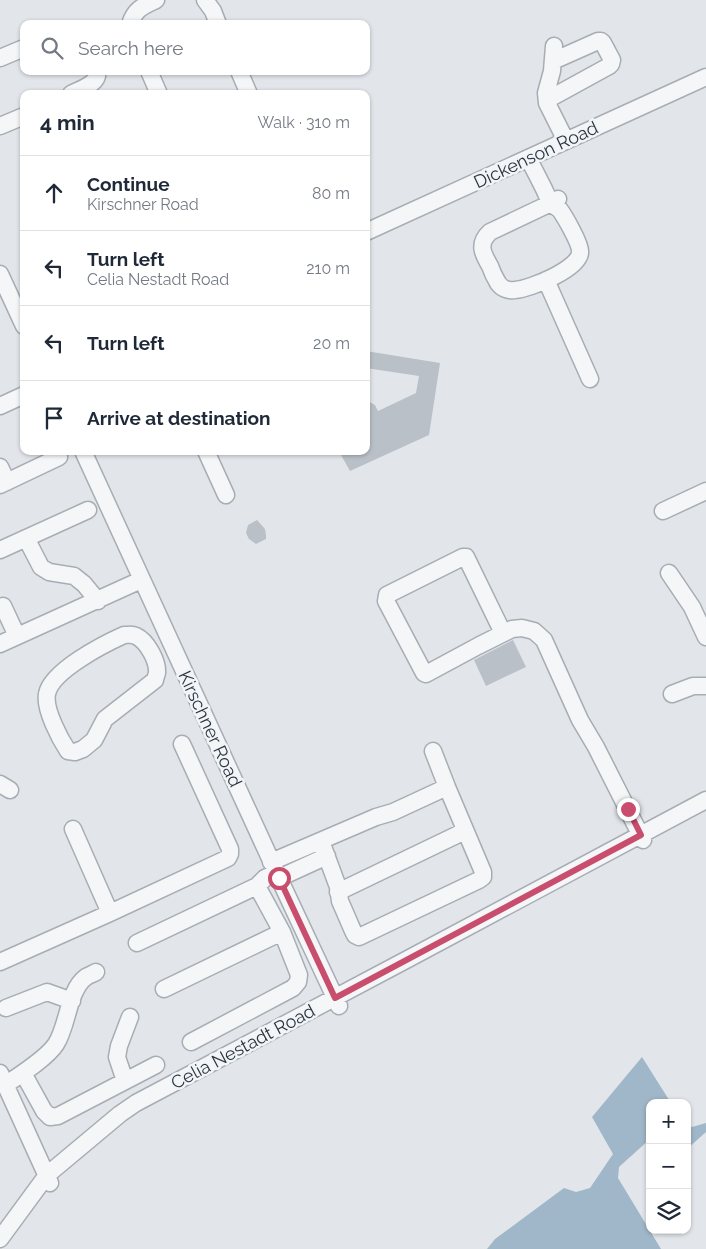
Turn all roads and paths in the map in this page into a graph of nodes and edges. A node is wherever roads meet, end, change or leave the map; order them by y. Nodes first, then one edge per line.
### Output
1 (156, 0) edge
2 (205, 0) edge
3 (132, 20) edge
4 (216, 20) edge
5 (20, 50) edge
6 (0, 58) edge
7 (98, 75) edge
8 (151, 75) edge
9 (241, 75) edge
10 (706, 77) edge
11 (79, 90) edge
12 (157, 90) edge
13 (247, 90) edge
14 (547, 100) junction
15 (20, 118) edge
16 (0, 126) edge
17 (566, 141) junction
18 (533, 156) junction
19 (556, 204) junction
20 (370, 230) edge
21 (0, 274) edge
22 (546, 280) junction
23 (20, 317) edge
24 (590, 379) dead end
25 (20, 390) edge
26 (0, 397) edge
27 (20, 397) edge
28 (0, 406) edge
29 (84, 455) edge
30 (208, 455) edge
31 (59, 457) dead end
32 (2, 478) edge
33 (706, 491) edge
34 (226, 495) dead end
35 (88, 510) dead end
36 (663, 511) dead end
37 (26, 538) junction
38 (0, 550) edge
39 (669, 573) dead end
40 (141, 580) junction
41 (98, 600) junction
42 (4, 606) dead end
43 (503, 633) junction
44 (17, 636) junction
45 (706, 637) edge
46 (0, 644) edge
47 (180, 663) junction
48 (158, 673) junction
49 (706, 686) edge
50 (672, 694) dead end
51 (182, 744) dead end
52 (433, 751) dead end
53 (447, 787) junction
54 (706, 800) edge
55 (706, 806) edge
56 (73, 829) dead end
57 (465, 831) junction
58 (638, 840) junction
59 (324, 848) junction
60 (275, 871) junction
61 (257, 886) junction
62 (338, 892) junction
63 (110, 913) junction
64 (282, 932) junction
65 (137, 943) dead end
66 (0, 962) edge
67 (96, 972) dead end
68 (164, 989) dead end
69 (72, 1001) junction
70 (337, 1002) junction
71 (6, 1008) dead end
72 (130, 1017) dead end
73 (192, 1042) dead end
74 (156, 1065) dead end
75 (23, 1073) junction
76 (3, 1079) edge
77 (125, 1081) junction
78 (48, 1179) junction
79 (0, 1239) edge
80 (3, 1249) edge

1 - 3 street
2 - 4 street
5 - 6 street
7 - 11 street
8 - 12 street
9 - 13 street
10 - 17 street, Dickenson Road
14 - 14 street
14 - 17 street
15 - 16 street
17 - 18 street, Dickenson Road
18 - 19 street
18 - 20 street, Dickenson Road
19 - 22 street
19 - 22 street
21 - 23 street
22 - 24 street
25 - 26 street
27 - 28 street
29 - 40 street, Kirschner Road
30 - 34 street
31 - 32 street
33 - 36 street
35 - 37 street
37 - 38 street
37 - 41 street
39 - 45 street
40 - 41 street
40 - 47 street, Kirschner Road
41 - 44 street
42 - 44 street
43 - 43 street
43 - 58 street
44 - 46 street
47 - 48 street
47 - 60 street, Kirschner Road
48 - 48 street
49 - 50 street
51 - 63 street
52 - 53 street
53 - 57 street
53 - 59 street
54 - 58 street, Celia Nestadt Road
55 - 58 street, Celia Nestadt Road
56 - 63 street
57 - 62 street
57 - 62 street
58 - 70 street, Celia Nestadt Road
59 - 60 street
59 - 62 street
60 - 61 street
60 - 70 street, Kirschner Road
61 - 64 street
61 - 65 street
63 - 66 street
64 - 68 street
64 - 73 street
67 - 69 street
69 - 71 street
69 - 75 street
70 - 78 street, Celia Nestadt Road
72 - 77 street
74 - 77 street
75 - 76 street
75 - 77 street
76 - 78 street
78 - 79 street, Celia Nestadt Road
78 - 80 street, Celia Nestadt Road

